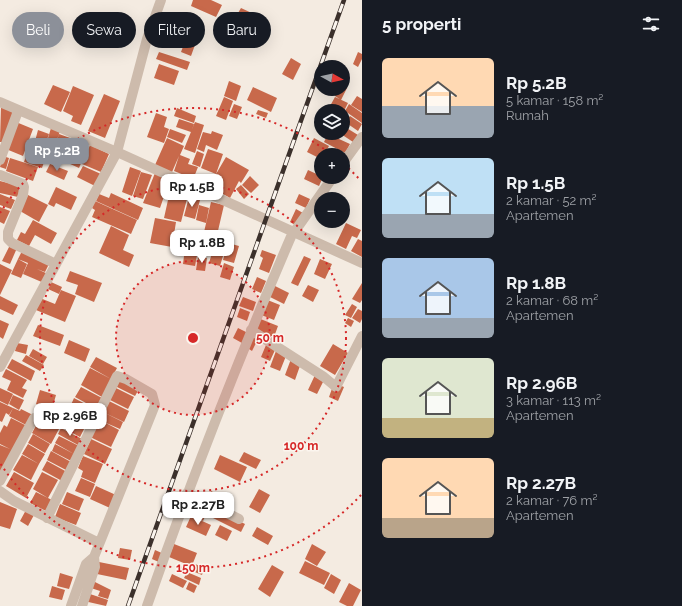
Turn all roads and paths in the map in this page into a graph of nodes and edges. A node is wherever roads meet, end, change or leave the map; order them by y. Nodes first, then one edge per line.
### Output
1 (161, 0) edge
2 (0, 102) edge
3 (18, 111) junction
4 (362, 137) edge
5 (117, 152) junction
6 (350, 153) edge
7 (0, 160) edge
8 (0, 175) edge
9 (328, 184) edge
10 (294, 232) junction
11 (362, 263) edge
12 (56, 264) junction
13 (251, 330) junction
14 (362, 336) edge
15 (0, 367) edge
16 (34, 418) dead end
17 (0, 481) edge
18 (0, 491) edge
19 (187, 493) junction
20 (47, 518) junction
21 (239, 520) dead end
22 (99, 543) junction
23 (94, 558) junction
24 (71, 606) edge
25 (82, 606) edge
26 (147, 606) edge

1 - 5 street
2 - 3 street
3 - 5 street
3 - 7 street
4 - 6 street
5 - 10 street
5 - 12 street
8 - 12 street
9 - 10 street
10 - 11 street
10 - 13 street
12 - 15 street
13 - 14 street
13 - 19 street
16 - 17 street
18 - 20 street
19 - 21 street
19 - 26 street
20 - 22 street
20 - 22 street
22 - 23 street
23 - 24 street
23 - 25 street

